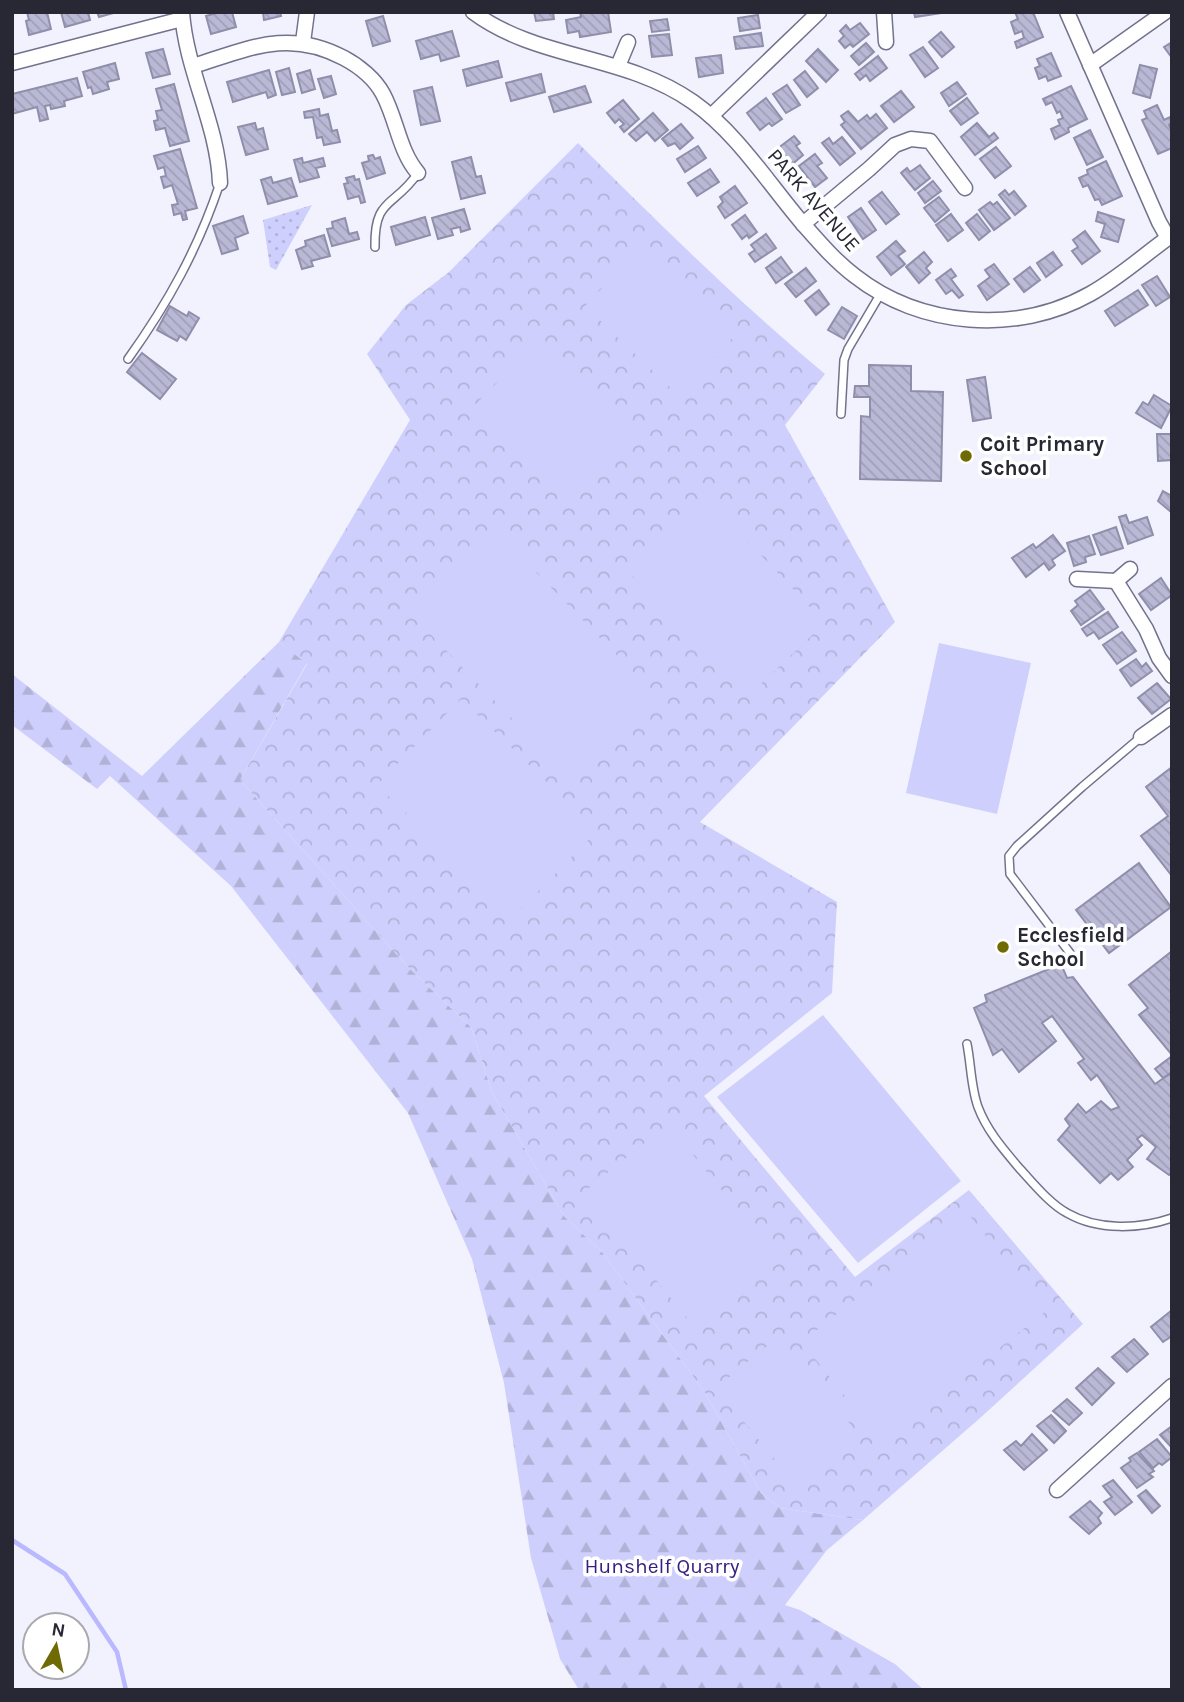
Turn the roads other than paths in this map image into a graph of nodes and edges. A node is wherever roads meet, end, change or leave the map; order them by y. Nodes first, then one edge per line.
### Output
1 (307, 12) edge
2 (473, 12) edge
3 (819, 12) edge
4 (884, 12) edge
5 (1067, 12) edge
6 (1165, 12) edge
7 (182, 16) edge
8 (628, 41) dead end
9 (886, 42) dead end
10 (303, 43) junction
11 (12, 63) edge
12 (618, 65) junction
13 (1090, 65) junction
14 (193, 66) junction
15 (710, 116) junction
16 (418, 173) joint
17 (220, 183) joint
18 (965, 188) dead end
19 (803, 224) junction
20 (1170, 236) edge
21 (375, 247) dead end
22 (881, 293) junction
23 (128, 359) dead end
24 (841, 414) dead end
25 (1130, 569) dead end
26 (1076, 579) dead end
27 (1116, 581) junction
28 (1172, 676) edge
29 (1172, 715) edge
30 (1141, 737) joint
31 (1070, 953) dead end
32 (967, 1044) dead end
33 (1172, 1218) edge
34 (1172, 1386) edge
35 (1057, 1490) dead end

1 - 10 street
2 - 12 street, PARK AVENUE
3 - 15 street
4 - 9 street
5 - 13 street
6 - 13 street
7 - 11 street
7 - 14 street
8 - 12 street
10 - 14 street
10 - 16 street
12 - 15 street, PARK AVENUE
13 - 20 street
14 - 17 street
15 - 19 street, PARK AVENUE
16 - 21 lane
17 - 23 lane
18 - 19 street
19 - 22 street, PARK AVENUE
20 - 22 street, PARK AVENUE
22 - 24 lane
25 - 27 street
26 - 27 street
27 - 28 street
29 - 30 street
30 - 31 lane
32 - 33 lane
34 - 35 street

